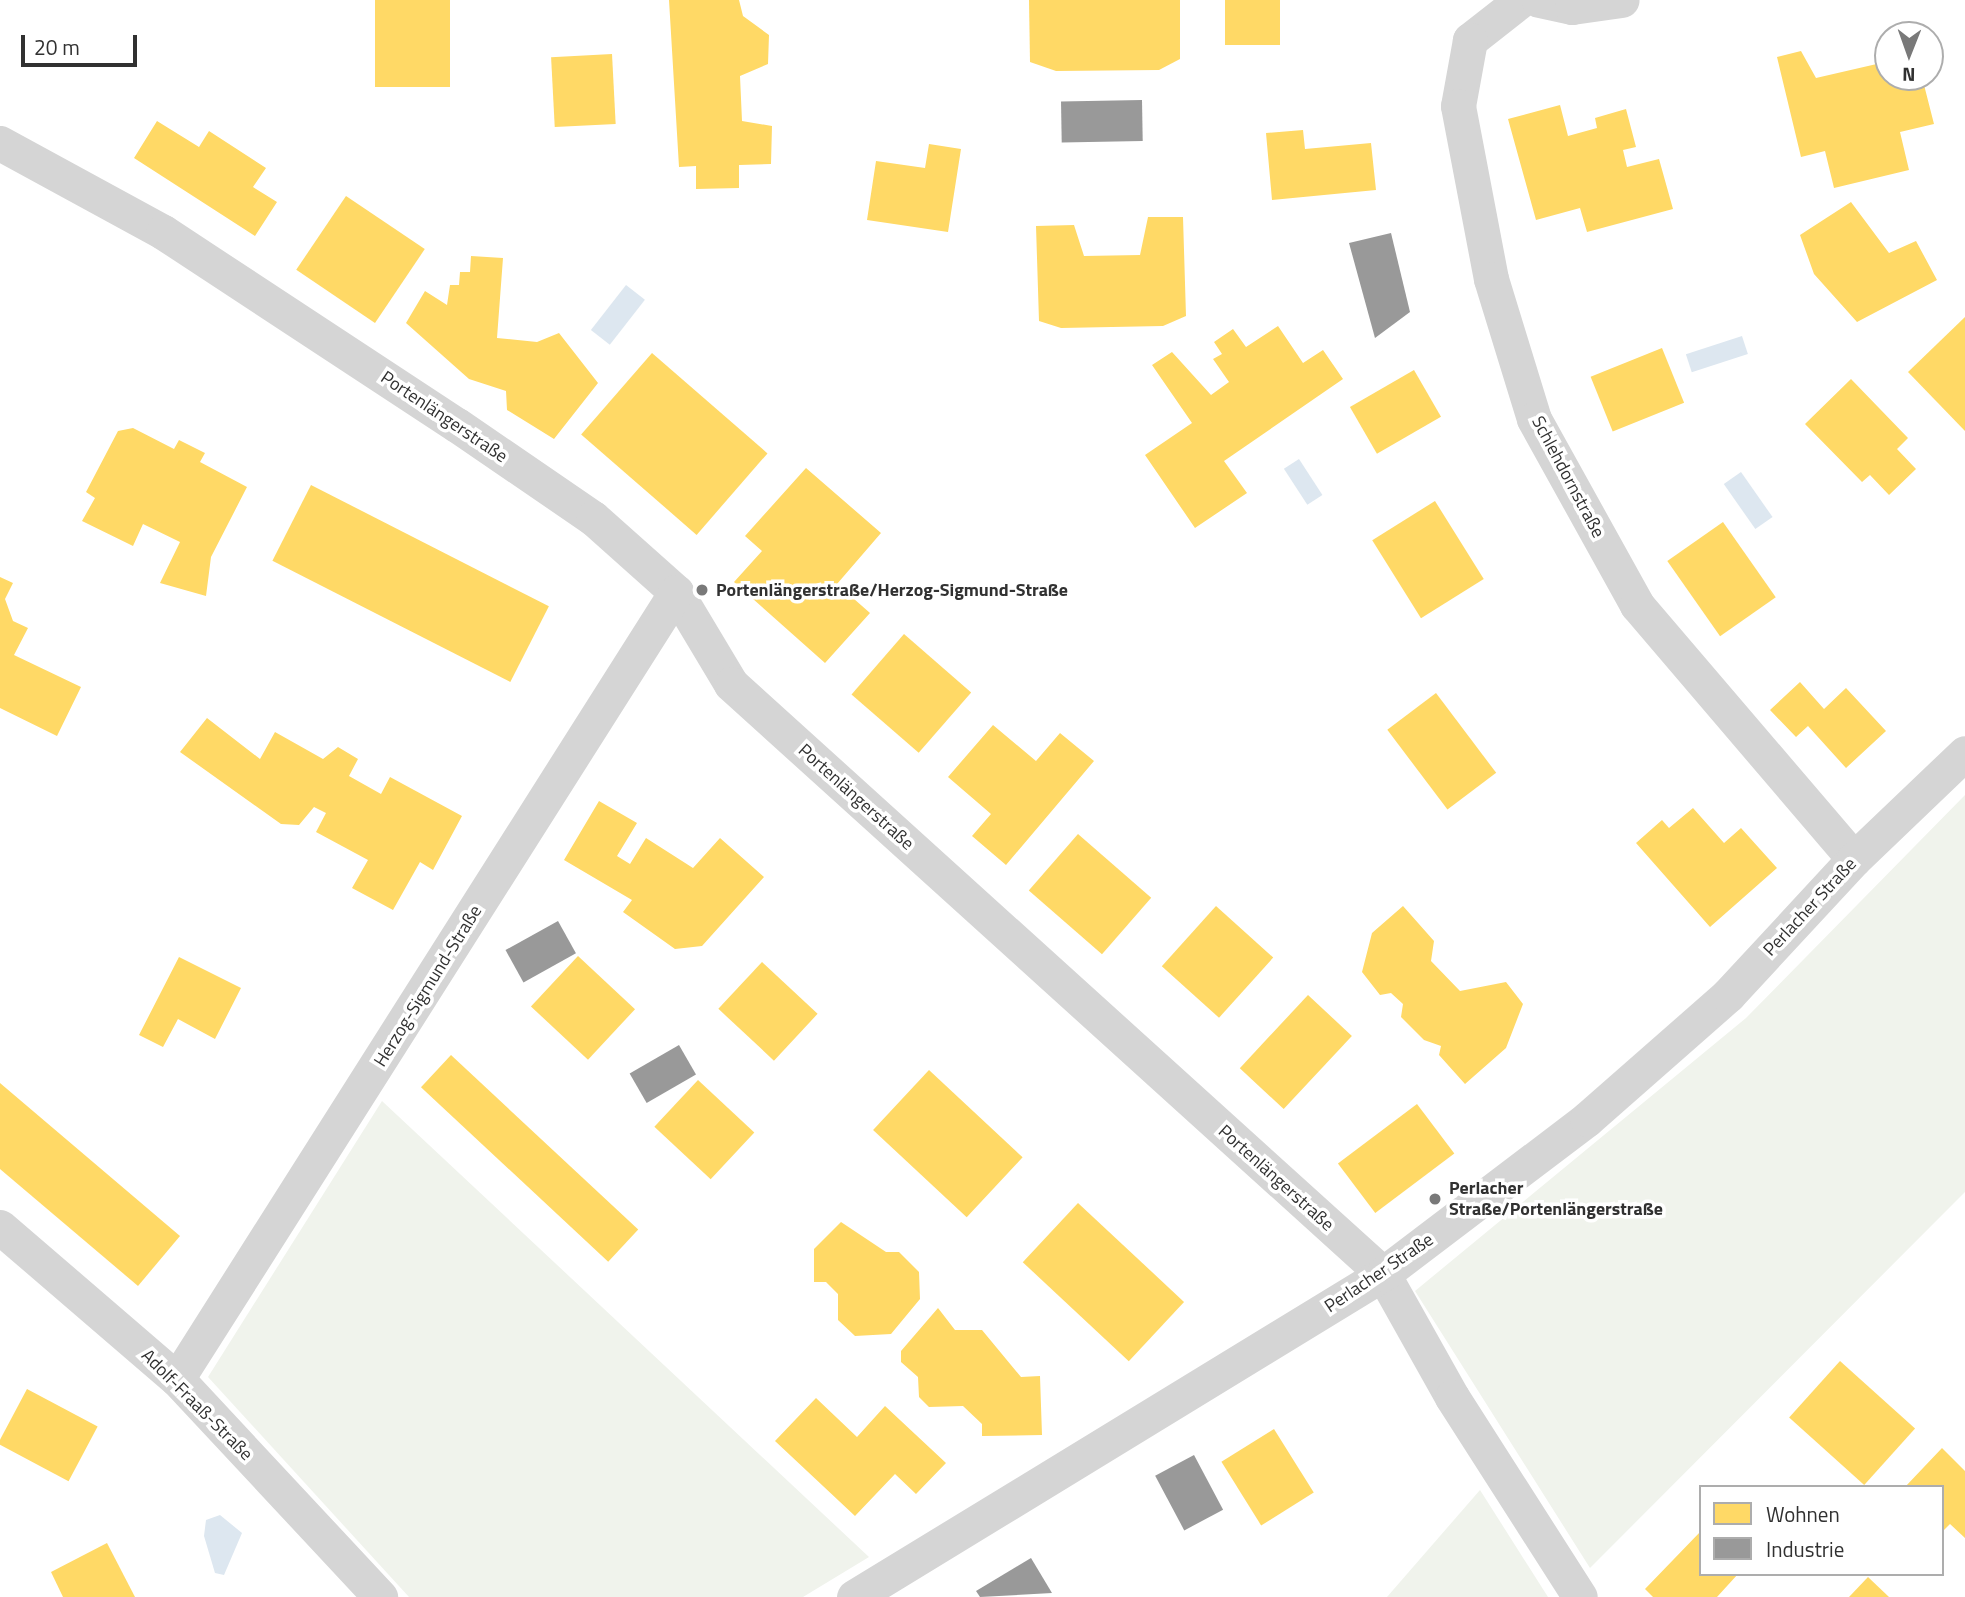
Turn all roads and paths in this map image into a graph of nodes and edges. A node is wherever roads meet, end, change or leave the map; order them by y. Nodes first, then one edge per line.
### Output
1 (1521, 0) edge
2 (1539, 0) edge
3 (1622, 0) edge
4 (0, 143) edge
5 (676, 592) junction
6 (1965, 753) edge
7 (1854, 859) junction
8 (4, 1236) edge
9 (1383, 1275) junction
10 (177, 1379) junction
11 (380, 1597) edge
12 (853, 1597) edge
13 (1580, 1597) edge

1 - 7 street, Schlehdornstraße
2 - 3 street
4 - 5 street, Portenlängerstraße
5 - 9 street, Portenlängerstraße
5 - 10 street, Herzog-Sigmund-Straße
6 - 7 street, Perlacher Straße
7 - 9 street, Perlacher Straße
8 - 10 street, Adolf-Fraaß-Straße
9 - 12 street, Perlacher Straße
9 - 13 street, Portenlängerstraße
10 - 11 street, Adolf-Fraaß-Straße

